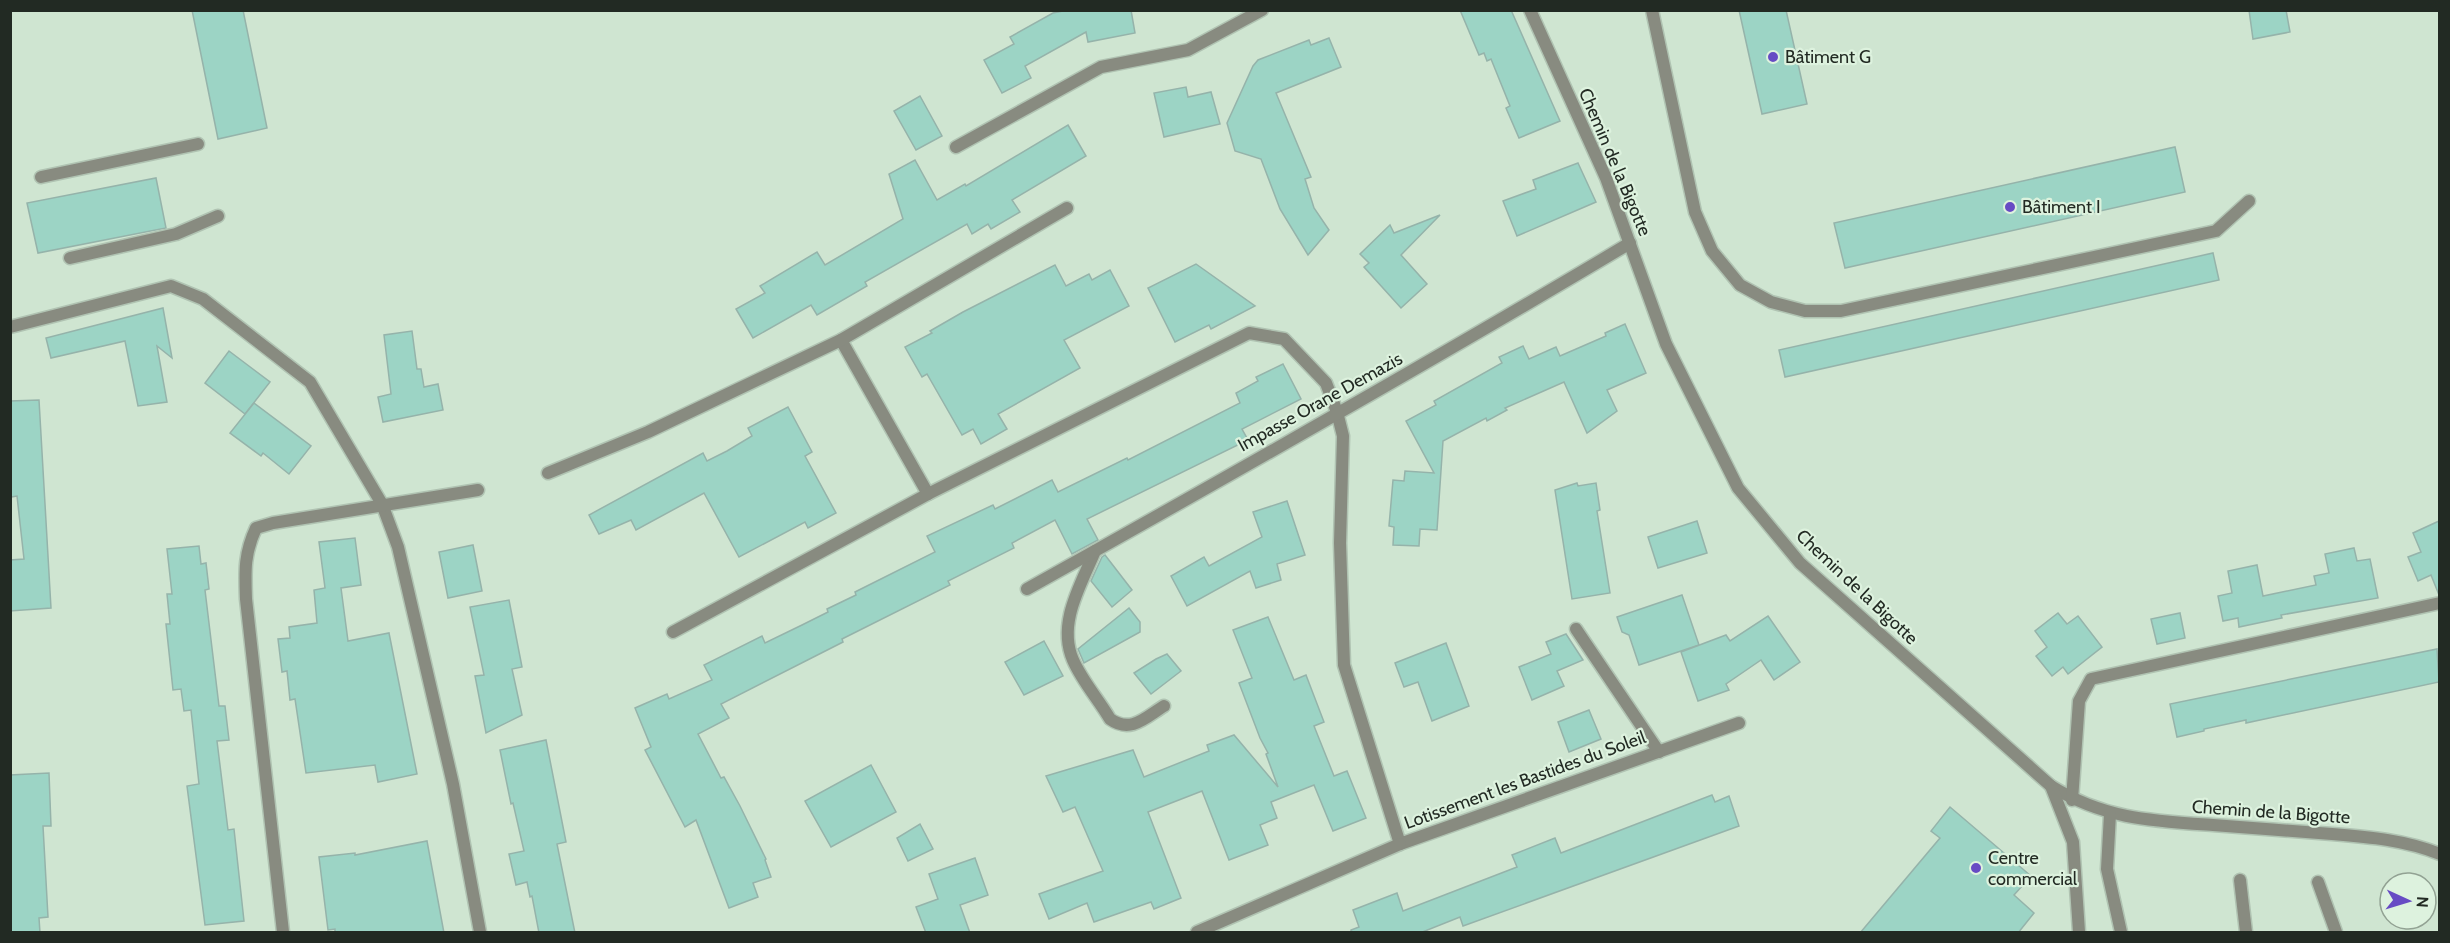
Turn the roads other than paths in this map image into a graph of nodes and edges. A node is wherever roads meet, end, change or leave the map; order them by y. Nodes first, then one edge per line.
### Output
1 (1262, 10) edge
2 (1530, 10) edge
3 (1652, 10) edge
4 (198, 144) dead end
5 (956, 147) dead end
6 (41, 177) dead end
7 (2250, 201) dead end
8 (1068, 208) dead end
9 (218, 216) dead end
10 (1630, 243) junction
11 (70, 258) dead end
12 (10, 327) edge
13 (841, 340) junction
14 (1337, 412) junction
15 (548, 473) dead end
16 (478, 490) dead end
17 (928, 494) junction
18 (382, 504) junction
19 (1095, 551) junction
20 (1027, 589) dead end
21 (2439, 603) edge
22 (1576, 629) dead end
23 (673, 632) dead end
24 (1164, 706) dead end
25 (1740, 723) dead end
26 (1659, 752) junction
27 (2051, 786) junction
28 (2072, 800) junction
29 (2110, 814) junction
30 (1400, 844) junction
31 (2439, 854) edge
32 (2240, 880) dead end
33 (2318, 882) dead end
34 (283, 933) edge
35 (480, 933) edge
36 (1197, 933) edge
37 (2079, 933) edge
38 (2121, 933) edge
39 (2246, 933) edge
40 (2336, 933) edge

1 - 5 street
2 - 10 street, Chemin de la Bigotte
3 - 7 street
4 - 6 street
8 - 13 street
9 - 11 street
10 - 14 street, Impasse Orane Demazis
10 - 27 street, Chemin de la Bigotte
12 - 18 street
13 - 15 street
13 - 17 street
14 - 17 street, Lotissement les Bastides du Soleil
14 - 19 street, Impasse Orane Demazis
14 - 30 street, Lotissement les Bastides du Soleil
16 - 18 street
17 - 23 street, Lotissement les Bastides du Soleil
18 - 34 street
18 - 35 street
19 - 20 street, Impasse Orane Demazis
19 - 24 street
21 - 28 street
22 - 26 street
25 - 26 street, Lotissement les Bastides du Soleil
26 - 30 street, Lotissement les Bastides du Soleil
27 - 28 street, Chemin de la Bigotte
27 - 37 street
28 - 29 street, Chemin de la Bigotte
29 - 31 street, Chemin de la Bigotte
29 - 38 street
30 - 36 street
32 - 39 street
33 - 40 street

